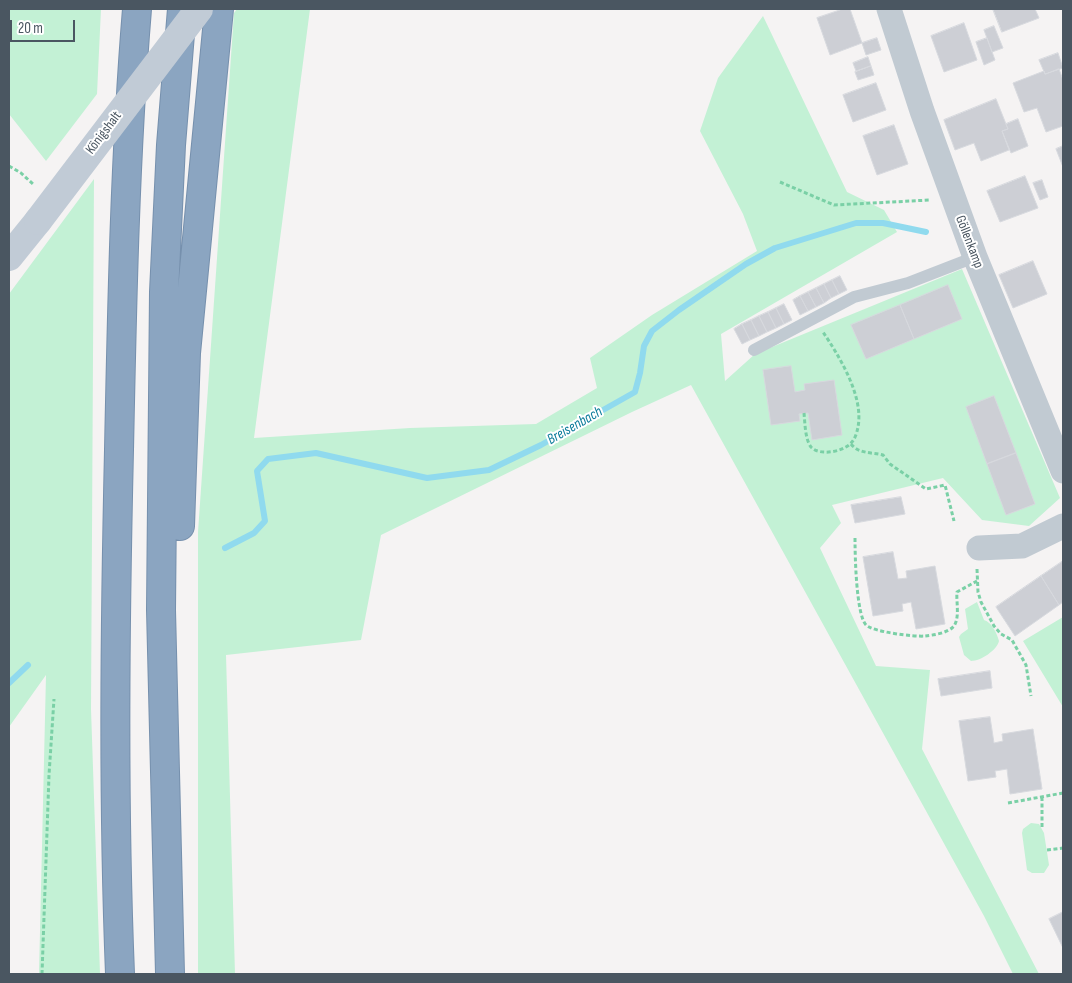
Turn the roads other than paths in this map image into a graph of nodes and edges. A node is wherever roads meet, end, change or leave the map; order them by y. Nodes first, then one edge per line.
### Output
1 (131, 9) edge
2 (137, 9) edge
3 (182, 9) edge
4 (199, 9) edge
5 (219, 9) edge
6 (889, 9) edge
7 (132, 70) junction
8 (9, 257) edge
9 (975, 257) junction
10 (754, 350) dead end
11 (1063, 470) edge
12 (1063, 526) edge
13 (978, 548) road end
14 (161, 610) junction
15 (120, 974) edge
16 (170, 974) edge

1 - 7 highway
2 - 7 highway
3 - 14 highway
4 - 8 main road, Königshalt, bridge
5 - 14 highway
6 - 9 street, Göllenkamp
7 - 15 highway
9 - 10 lane
9 - 11 street, Göllenkamp
12 - 13 street
14 - 16 highway

